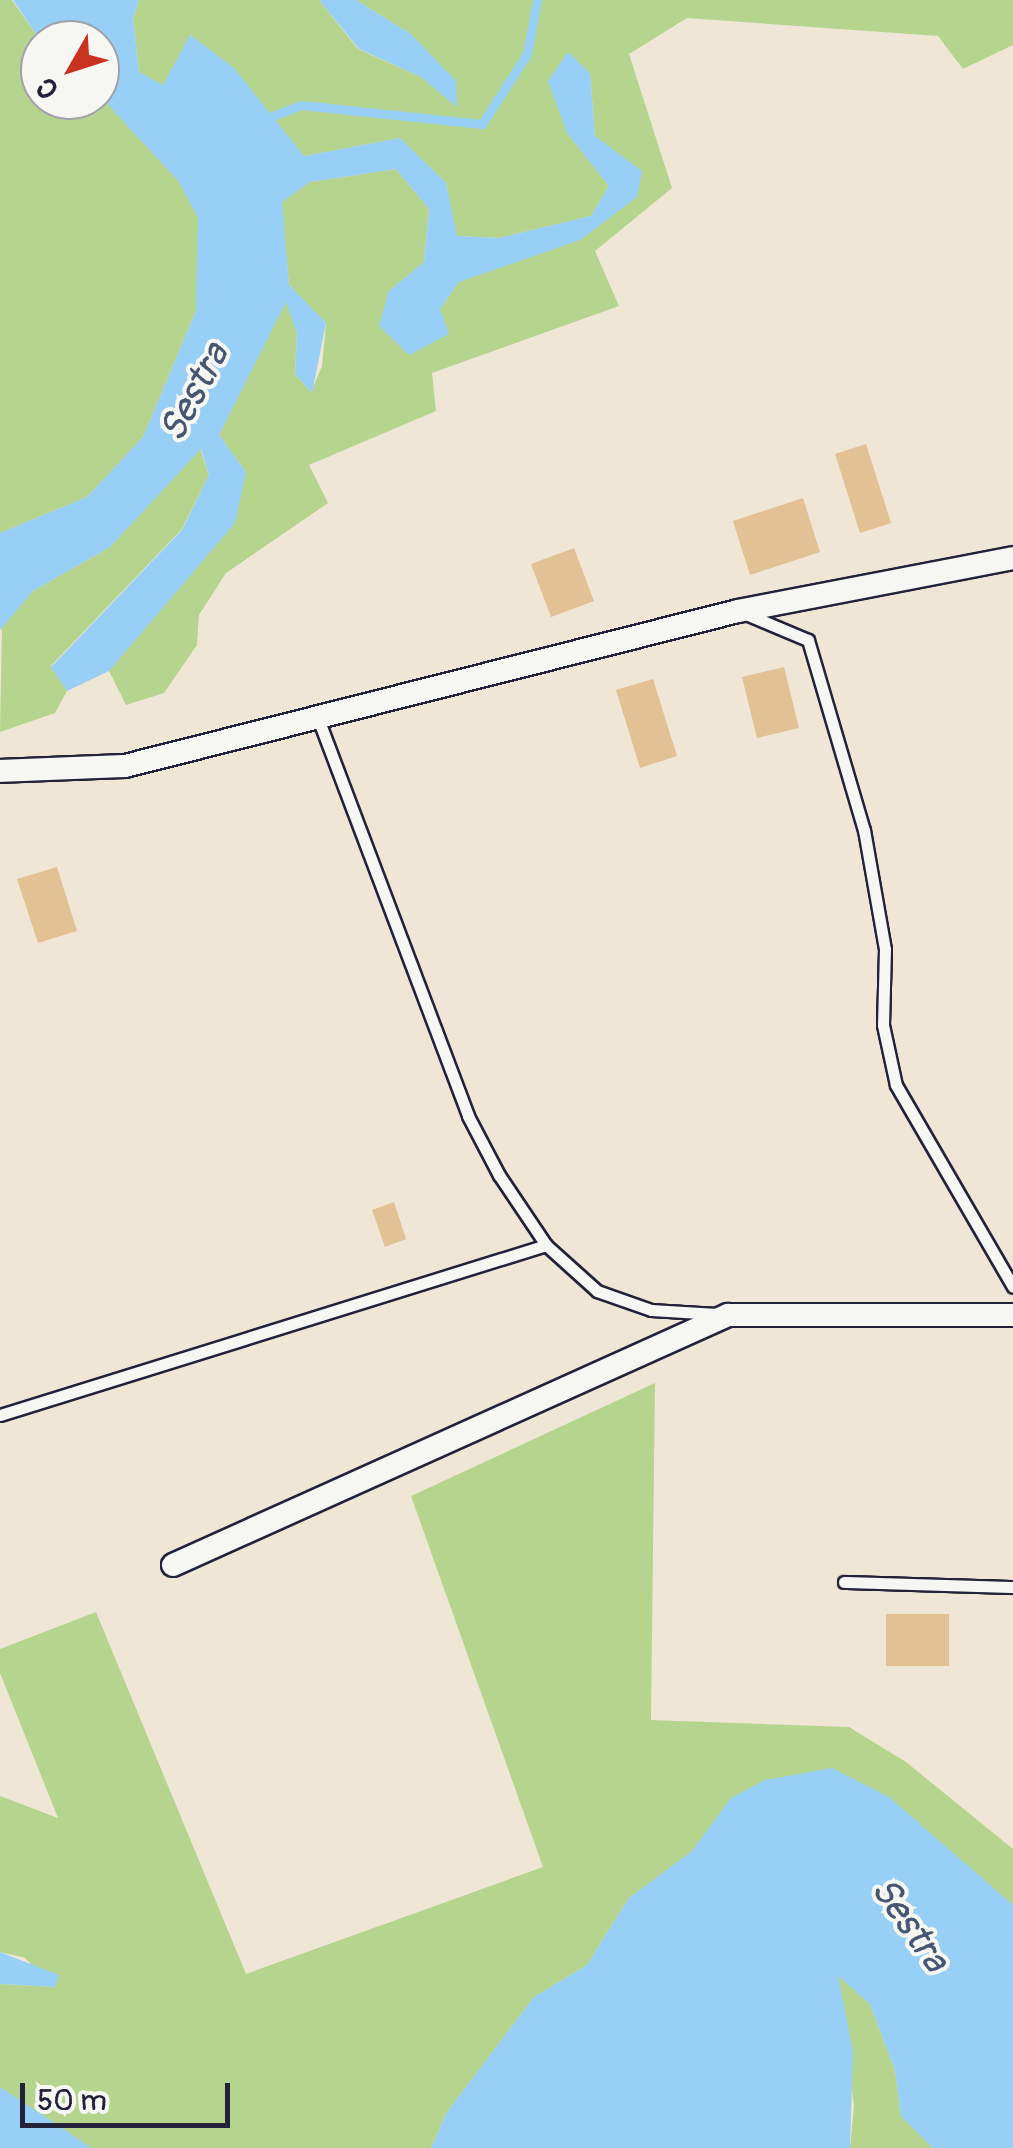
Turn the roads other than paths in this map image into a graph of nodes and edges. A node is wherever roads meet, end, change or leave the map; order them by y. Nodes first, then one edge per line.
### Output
1 (1013, 558) edge
2 (738, 611) junction
3 (319, 720) junction
4 (0, 771) edge
5 (546, 1245) junction
6 (1013, 1287) edge
7 (728, 1315) junction
8 (1013, 1315) edge
9 (0, 1415) edge
10 (173, 1565) dead end
11 (844, 1582) dead end
12 (1013, 1586) edge

1 - 2 street
2 - 3 street
2 - 6 lane
3 - 4 street
3 - 5 lane
5 - 7 lane
5 - 9 lane
7 - 8 street
7 - 10 street
11 - 12 lane

